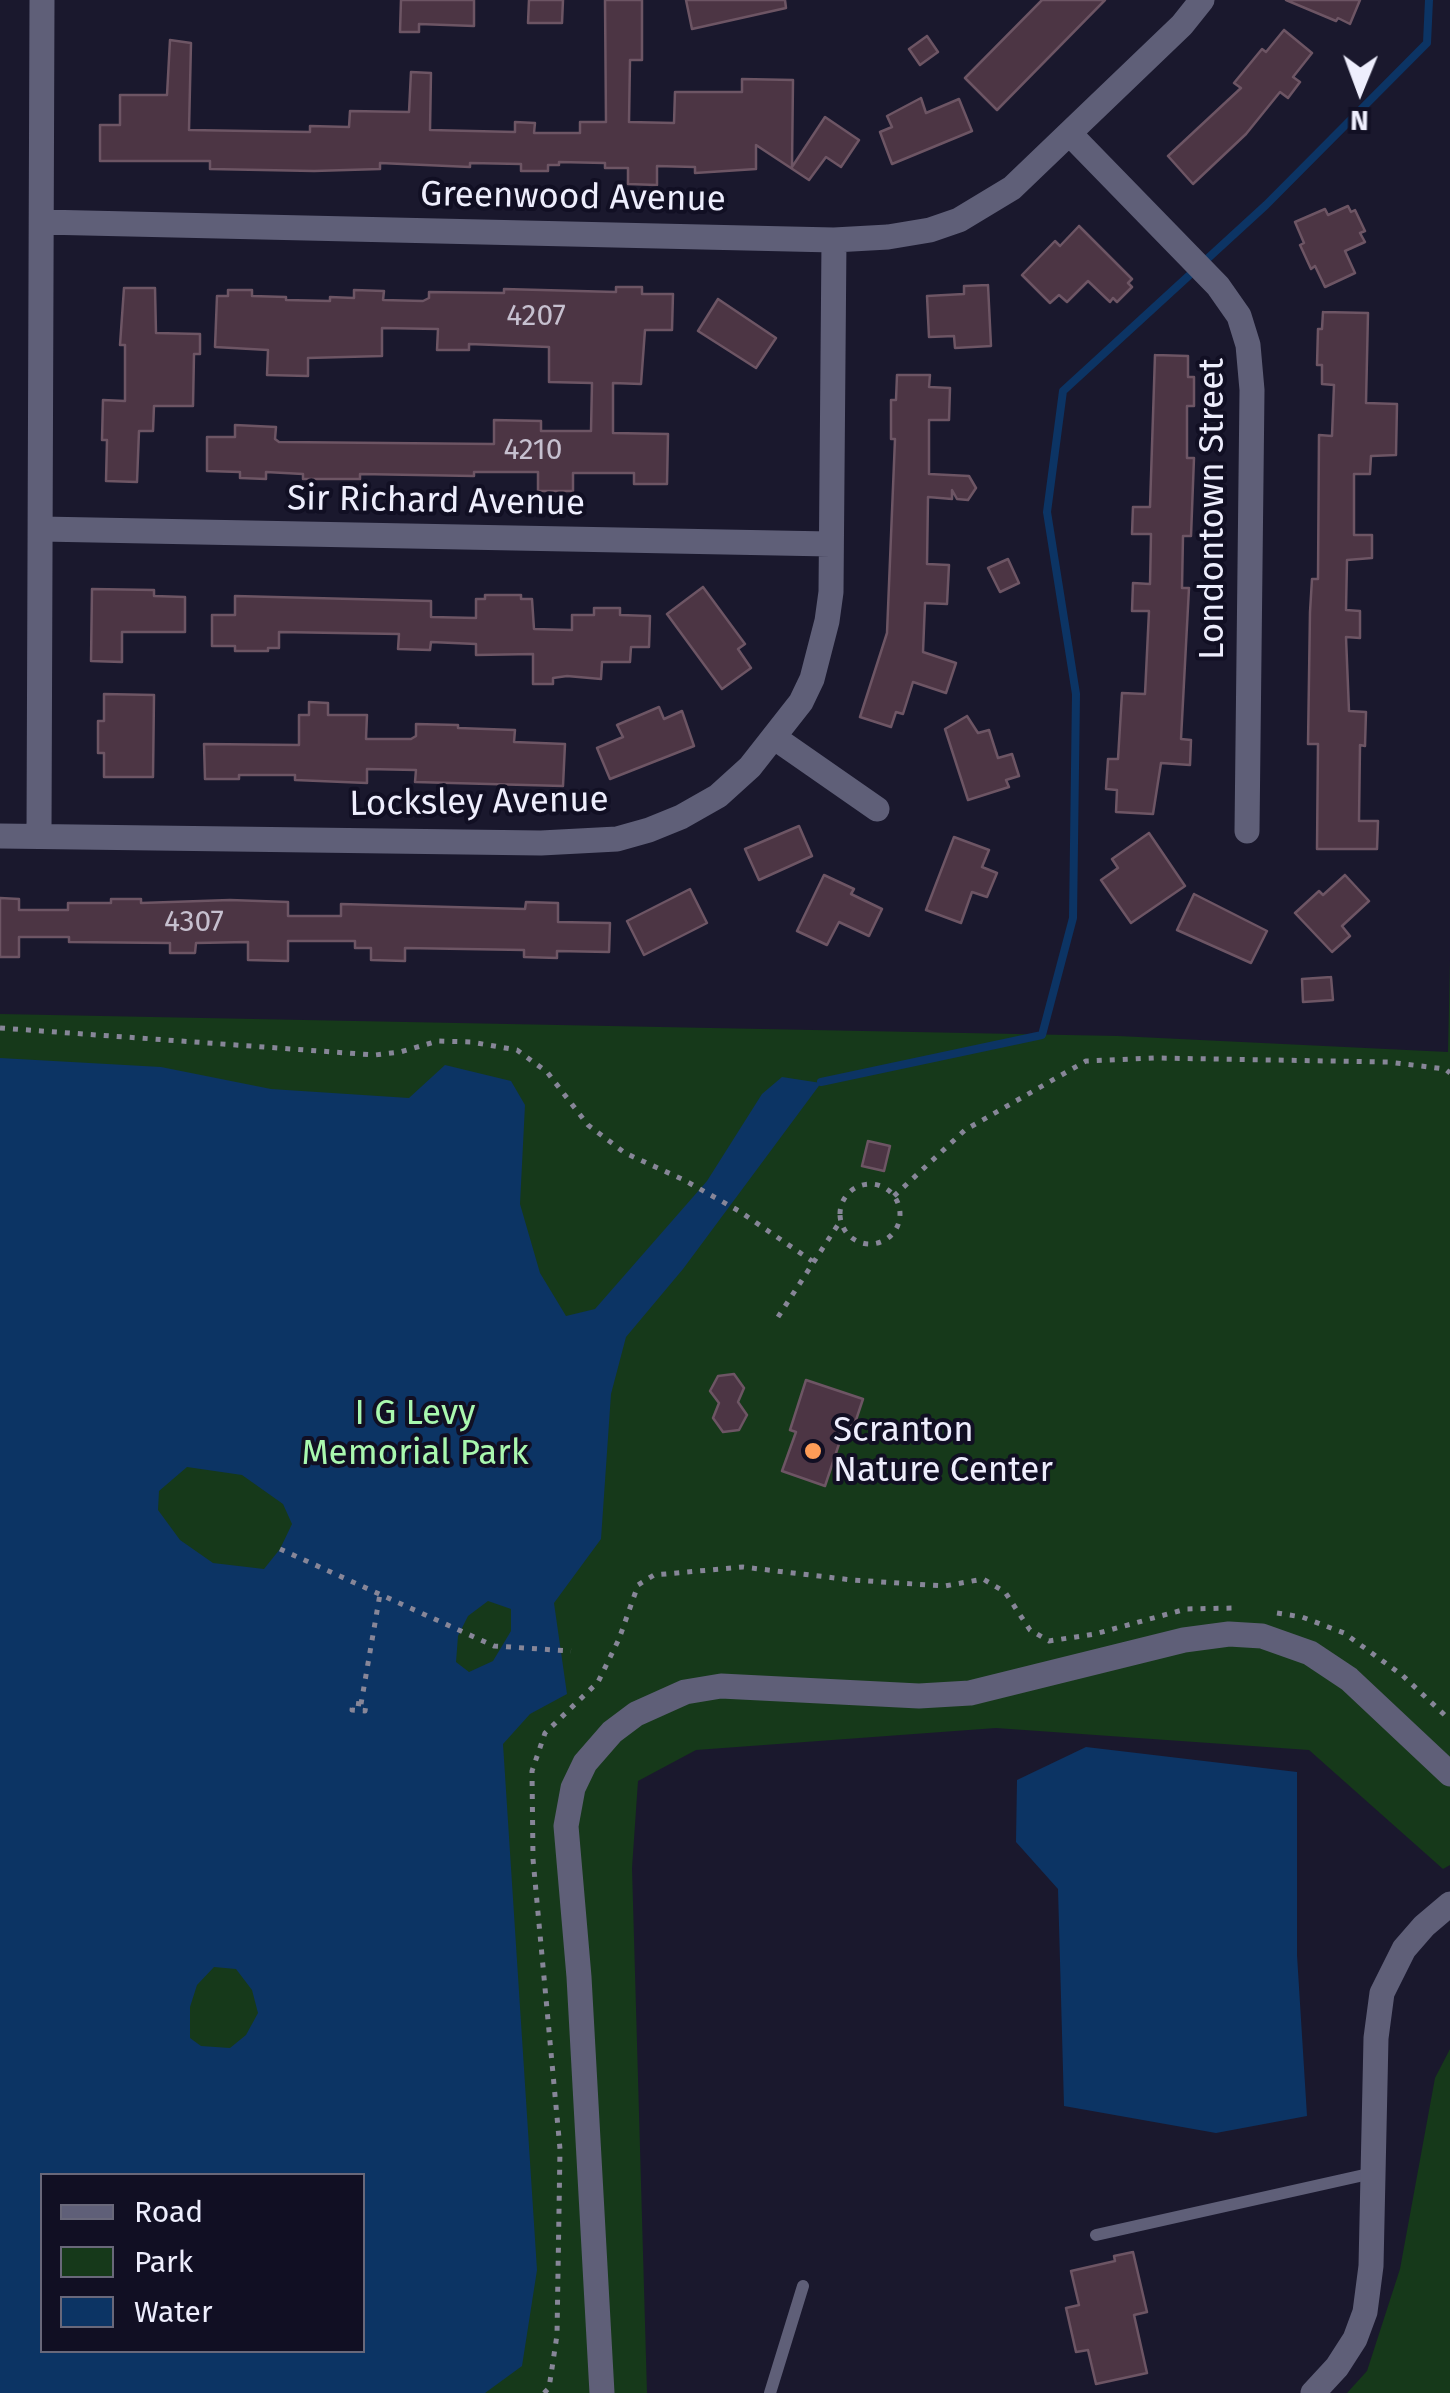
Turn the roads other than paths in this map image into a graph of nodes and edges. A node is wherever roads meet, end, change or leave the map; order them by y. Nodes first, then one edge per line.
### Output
1 (42, 0) edge
2 (1202, 0) edge
3 (1070, 134) junction
4 (42, 222) junction
5 (834, 240) junction
6 (40, 530) junction
7 (830, 544) junction
8 (774, 738) junction
9 (877, 809) dead end
10 (1247, 831) dead end
11 (0, 836) edge
12 (39, 836) junction
13 (1450, 1774) edge
14 (1450, 1904) edge
15 (1373, 2172) junction
16 (1096, 2235) dead end
17 (803, 2286) dead end
18 (602, 2393) edge
19 (770, 2393) edge
20 (1313, 2393) edge

1 - 4 street
2 - 3 street, Greenwood Avenue
3 - 5 street, Greenwood Avenue
3 - 10 street, Londontown Street
4 - 5 street, Greenwood Avenue
4 - 6 street
5 - 7 street, Locksley Avenue
6 - 7 street, Sir Richard Avenue
6 - 12 street
7 - 8 street, Locksley Avenue
8 - 9 street
8 - 12 street, Locksley Avenue
11 - 12 street, Locksley Avenue
13 - 18 street
14 - 15 street
15 - 16 lane
15 - 20 street
17 - 19 lane

